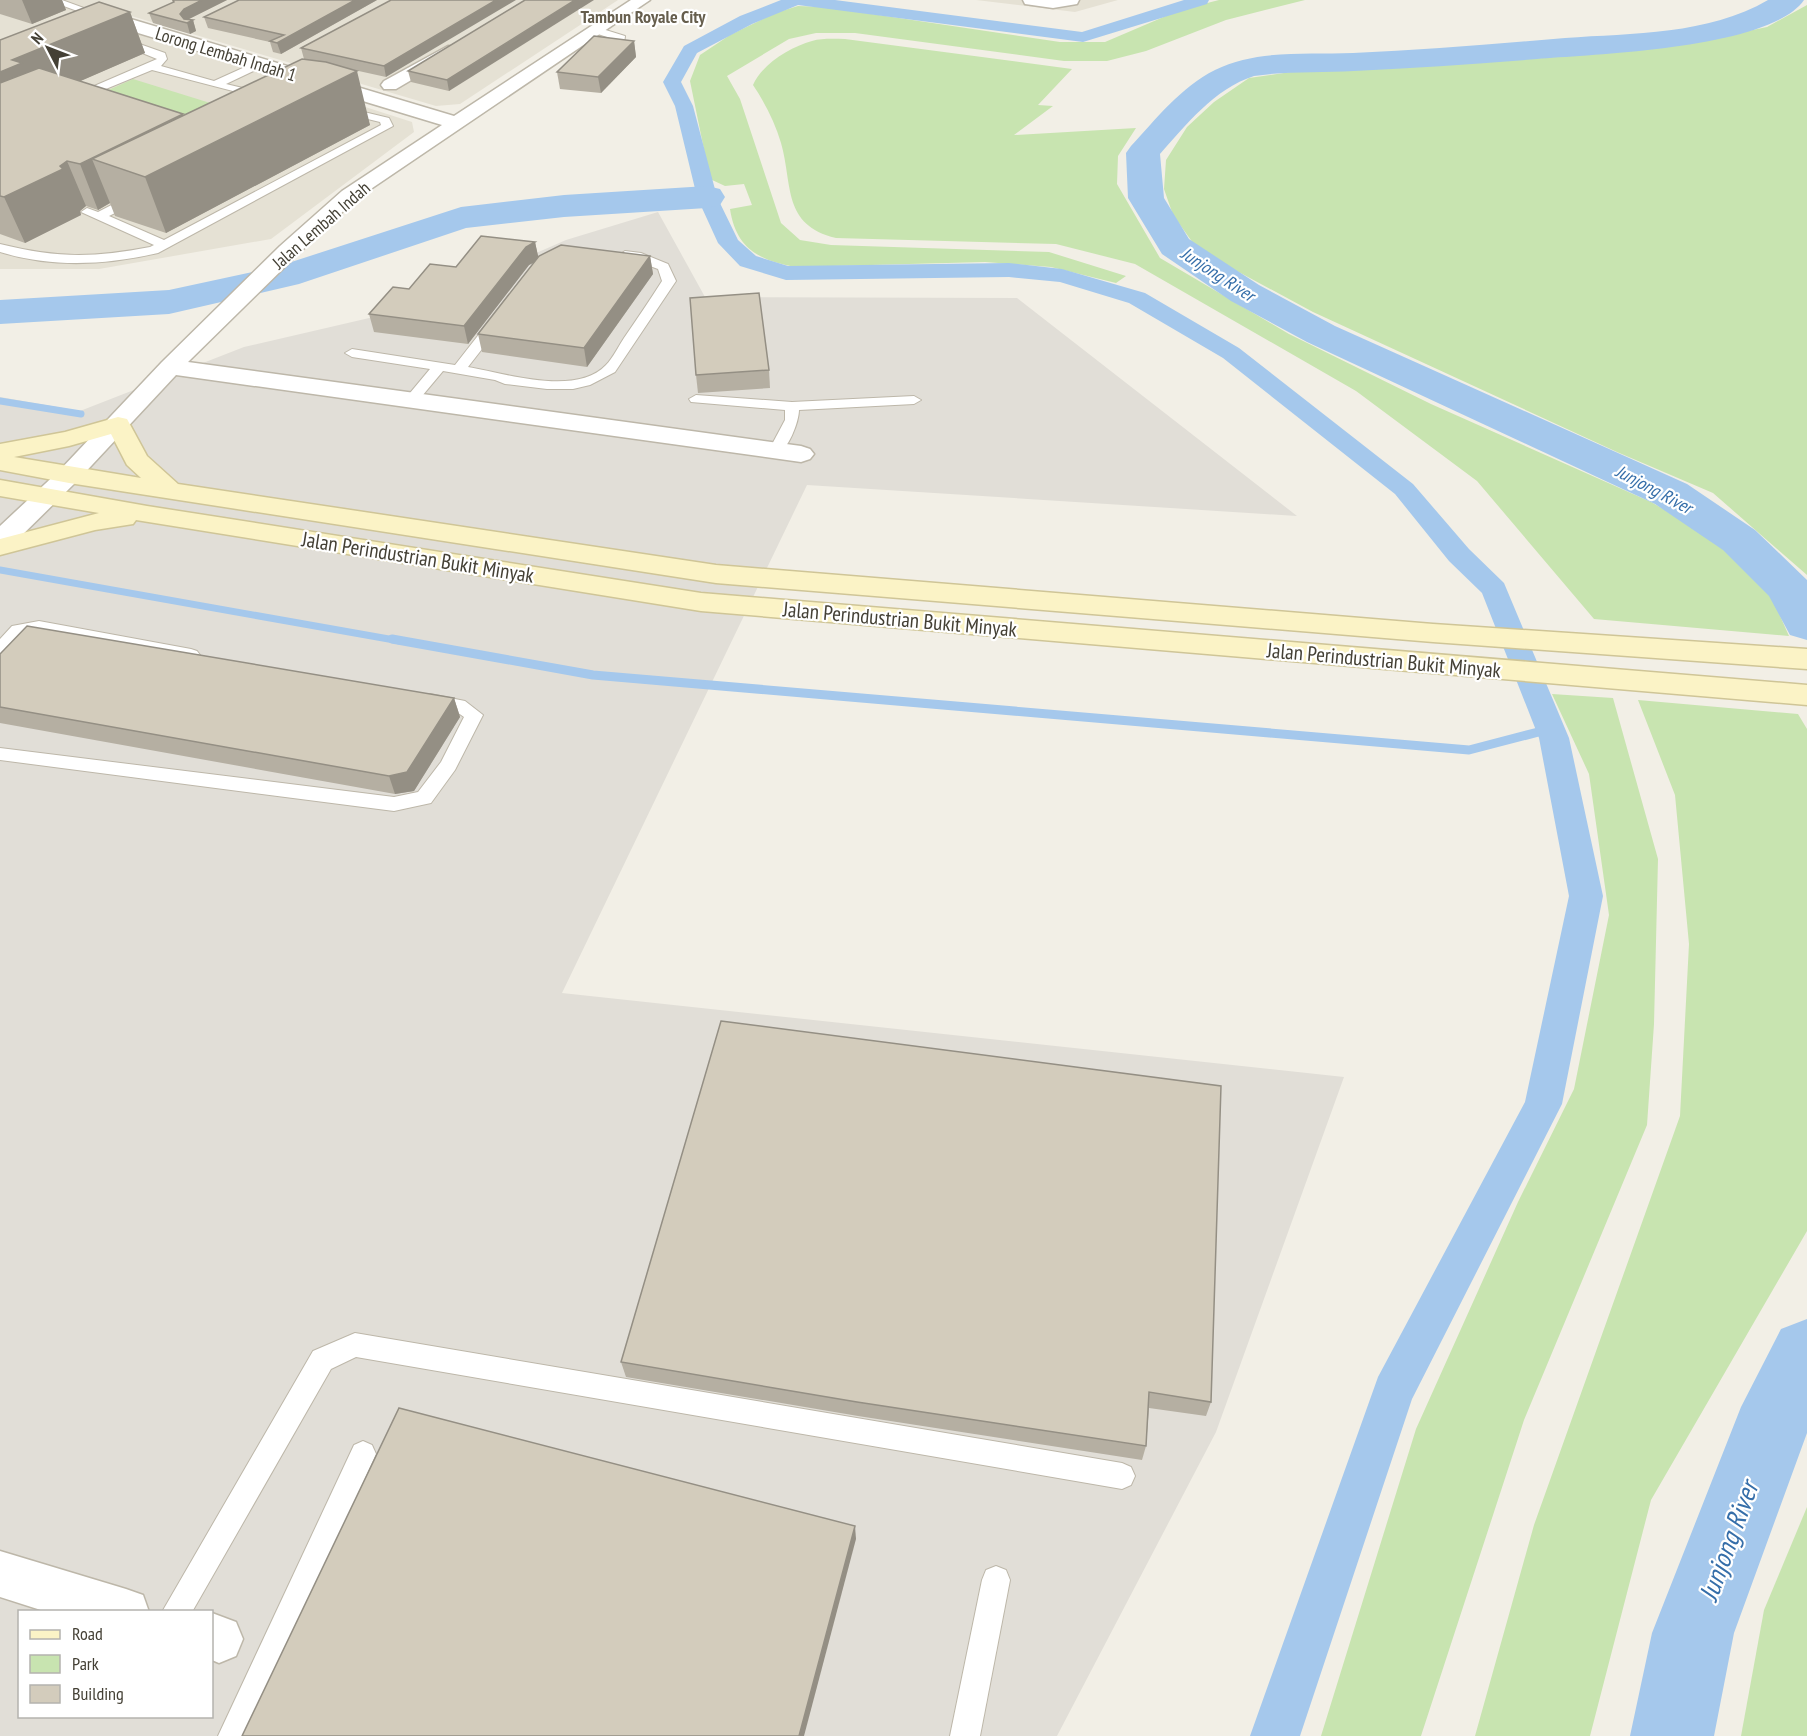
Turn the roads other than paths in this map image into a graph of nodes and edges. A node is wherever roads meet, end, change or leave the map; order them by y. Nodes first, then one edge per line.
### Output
1 (52, 0) edge
2 (77, 0) edge
3 (642, 0) edge
4 (1031, 0) edge
5 (1071, 0) edge
6 (66, 5) junction
7 (85, 14) joint
8 (596, 30) junction
9 (103, 42) edge
10 (461, 43) edge
11 (619, 50) edge
12 (260, 64) junction
13 (150, 66) junction
14 (280, 70) junction
15 (390, 85) dead end
16 (215, 86) junction
17 (241, 91) junction
18 (276, 99) edge
19 (64, 102) edge
20 (329, 108) edge
21 (456, 123) junction
22 (142, 194) edge
23 (165, 245) junction
24 (2, 250) edge
25 (609, 253) edge
26 (501, 315) edge
27 (352, 353) dead end
28 (440, 366) junction
29 (170, 367) junction
30 (459, 369) junction
31 (412, 399) junction
32 (696, 399) edge
33 (914, 400) dead end
34 (792, 406) junction
35 (118, 424) junction
36 (776, 450) junction
37 (0, 452) edge
38 (801, 454) dead end
39 (0, 462) edge
40 (69, 475) junction
41 (0, 488) edge
42 (171, 491) junction
43 (47, 495) junction
44 (147, 514) junction
45 (0, 541) edge
46 (0, 548) edge
47 (0, 649) edge
48 (202, 657) edge
49 (1807, 659) edge
50 (1807, 695) edge
51 (413, 696) edge
52 (0, 754) edge
53 (363, 1454) dead end
54 (1122, 1476) dead end
55 (0, 1574) edge
56 (996, 1580) dead end
57 (123, 1610) edge
58 (177, 1610) edge
59 (233, 1736) edge
60 (965, 1736) edge

1 - 6 lane
2 - 6 lane
3 - 8 street, Jalan Lembah Indah
4 - 5 street
6 - 7 lane
7 - 12 street, Lorong Lembah Indah 1
8 - 11 lane
8 - 21 street, Jalan Lembah Indah
9 - 13 lane
10 - 15 street
12 - 14 street, Lorong Lembah Indah 1
12 - 16 lane
13 - 16 lane
13 - 19 lane
14 - 17 lane
14 - 21 street, Lorong Lembah Indah 1
16 - 17 lane
17 - 18 lane
20 - 23 lane
21 - 29 street, Jalan Lembah Indah
22 - 23 lane
23 - 24 lane
25 - 30 lane
26 - 30 lane
27 - 28 lane
28 - 30 lane
28 - 31 lane
29 - 31 street
29 - 35 street, Jalan Lembah Indah
31 - 36 street
32 - 34 lane
33 - 34 lane
34 - 36 lane
35 - 37 main road
35 - 40 street, Jalan Lembah Indah
35 - 42 main road
36 - 38 street
39 - 40 main road, Jalan Perindustrian Bukit Minyak
40 - 42 main road, Jalan Perindustrian Bukit Minyak
40 - 43 street, Jalan Lembah Indah
41 - 43 main road, Jalan Perindustrian Bukit Minyak
42 - 49 main road, Jalan Perindustrian Bukit Minyak
43 - 44 main road, Jalan Perindustrian Bukit Minyak
43 - 45 street, Jalan Lembah Indah
44 - 46 main road
44 - 50 main road, Jalan Perindustrian Bukit Minyak
47 - 48 lane
51 - 52 lane
53 - 59 lane
54 - 58 lane
55 - 57 street
56 - 60 lane

